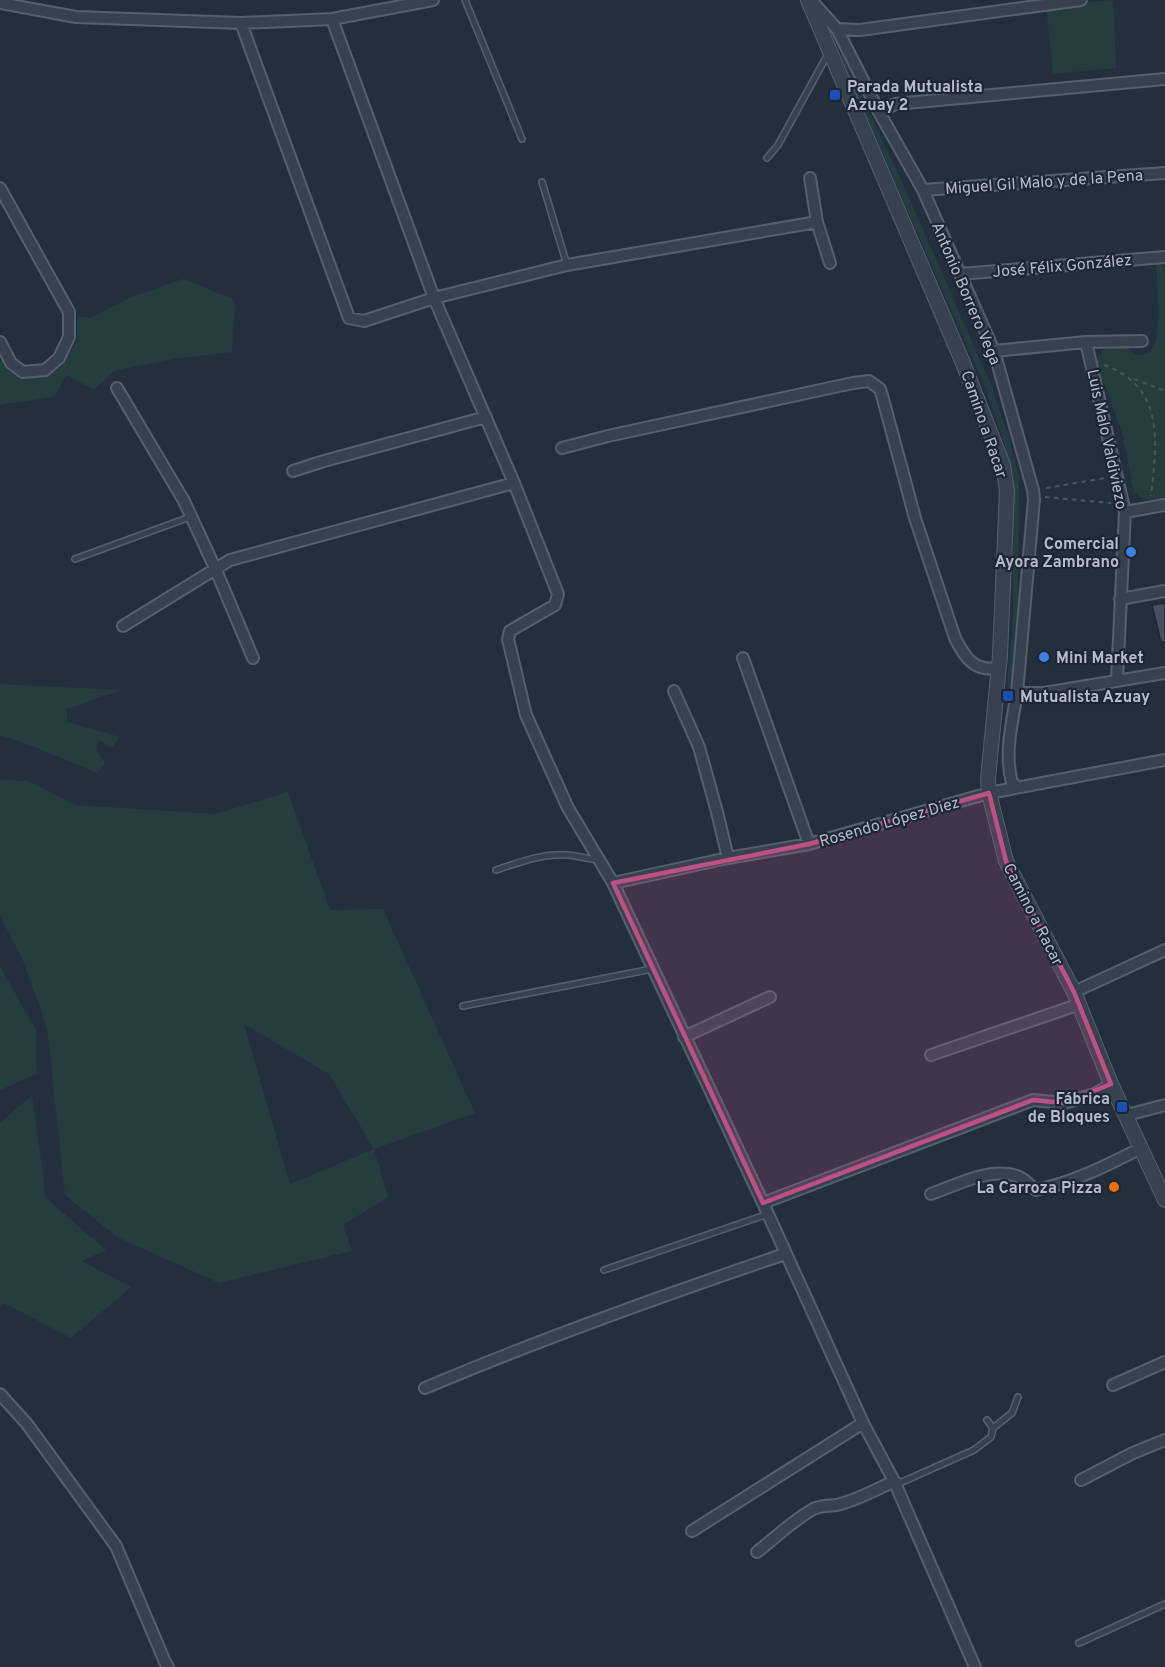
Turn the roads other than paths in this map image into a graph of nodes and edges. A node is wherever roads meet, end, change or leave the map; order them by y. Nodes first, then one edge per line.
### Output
1 (433, 0) edge
2 (465, 0) edge
3 (810, 0) edge
4 (1081, 0) edge
5 (0, 3) edge
6 (332, 19) junction
7 (241, 23) junction
8 (837, 30) junction
9 (830, 51) junction
10 (1165, 79) edge
11 (879, 112) junction
12 (522, 140) dead end
13 (767, 158) dead end
14 (1165, 172) edge
15 (810, 178) dead end
16 (542, 182) dead end
17 (0, 188) edge
18 (923, 190) junction
19 (817, 222) junction
20 (1165, 256) edge
21 (830, 263) dead end
22 (567, 265) junction
23 (960, 274) junction
24 (434, 298) junction
25 (1142, 341) dead end
26 (0, 342) edge
27 (1086, 342) junction
28 (994, 351) junction
29 (117, 388) dead end
30 (486, 417) junction
31 (562, 448) dead end
32 (293, 471) dead end
33 (514, 483) junction
34 (1165, 505) edge
35 (1124, 508) junction
36 (192, 516) junction
37 (75, 559) dead end
38 (215, 568) junction
39 (1165, 591) edge
40 (1120, 599) junction
41 (123, 626) dead end
42 (253, 658) dead end
43 (743, 658) dead end
44 (999, 668) junction
45 (1165, 673) edge
46 (1117, 680) junction
47 (1017, 690) junction
48 (674, 691) dead end
49 (1165, 760) edge
50 (988, 786) junction
51 (1018, 787) junction
52 (809, 844) junction
53 (728, 858) junction
54 (599, 860) junction
55 (496, 870) dead end
56 (613, 884) junction
57 (1165, 950) edge
58 (652, 969) junction
59 (770, 997) dead end
60 (1077, 998) junction
61 (463, 1006) dead end
62 (684, 1037) junction
63 (931, 1055) dead end
64 (1112, 1084) junction
65 (1165, 1106) edge
66 (1127, 1115) junction
67 (1141, 1148) junction
68 (1160, 1175) edge
69 (931, 1194) dead end
70 (1165, 1200) edge
71 (763, 1203) junction
72 (768, 1214) junction
73 (786, 1254) junction
74 (604, 1270) dead end
75 (1165, 1362) edge
76 (1113, 1385) dead end
77 (425, 1388) dead end
78 (0, 1394) edge
79 (1018, 1397) dead end
80 (987, 1420) dead end
81 (863, 1424) junction
82 (993, 1428) junction
83 (1165, 1440) edge
84 (1081, 1480) dead end
85 (894, 1481) junction
86 (692, 1531) dead end
87 (757, 1552) dead end
88 (1165, 1604) edge
89 (1079, 1643) dead end
90 (168, 1667) edge
91 (975, 1667) edge

1 - 6 street
2 - 12 lane
3 - 8 street, Antonio Borrero Vega
3 - 9 street, Camino a Racar
4 - 8 street
5 - 7 street
6 - 7 street
6 - 24 street
7 - 24 street
8 - 11 street, Antonio Borrero Vega
9 - 13 lane
9 - 44 street, Camino a Racar
10 - 11 street
11 - 18 street, Antonio Borrero Vega
14 - 18 street, Miguel Gil Malo y de la Pena
15 - 19 street
16 - 22 lane
17 - 26 street
18 - 23 street, Antonio Borrero Vega
19 - 21 street
19 - 22 street
20 - 23 street, José Félix González
22 - 24 street
23 - 28 street, Antonio Borrero Vega
24 - 30 street
25 - 27 street
27 - 28 street
27 - 35 street, Luis Malo Valdiviezo
28 - 47 street, Antonio Borrero Vega
29 - 36 street
30 - 32 street
30 - 33 street
31 - 44 street
33 - 38 street
33 - 54 street
34 - 35 street
35 - 40 street, Luis Malo Valdiviezo
36 - 37 lane
36 - 38 street
38 - 41 street
38 - 42 street
39 - 40 street
40 - 46 street, Luis Malo Valdiviezo
43 - 52 street
44 - 50 street, Camino a Racar
45 - 46 street
46 - 47 street
47 - 51 street, Antonio Borrero Vega
48 - 53 street
49 - 51 street, Rosendo López Diez
50 - 51 street, Rosendo López Diez
50 - 52 street, Rosendo López Diez
50 - 60 street, Camino a Racar
52 - 53 street, Rosendo López Diez
53 - 56 street, Rosendo López Diez
54 - 55 lane
54 - 56 street
56 - 58 street
57 - 60 street
58 - 61 lane
58 - 62 street
59 - 62 street
60 - 63 street
60 - 64 street, Camino a Racar
62 - 71 street
64 - 66 street, Camino a Racar
64 - 71 street
65 - 66 street
66 - 67 street, Camino a Racar
67 - 68 street, Camino a Racar
67 - 69 street
68 - 70 street, Camino a Racar
71 - 72 street
72 - 73 street
72 - 74 lane
73 - 77 street
73 - 81 street
75 - 76 street
78 - 90 street
79 - 82 lane
80 - 82 lane
81 - 85 street
81 - 86 street
82 - 85 lane
83 - 84 street
85 - 87 street
85 - 91 street
88 - 89 lane

